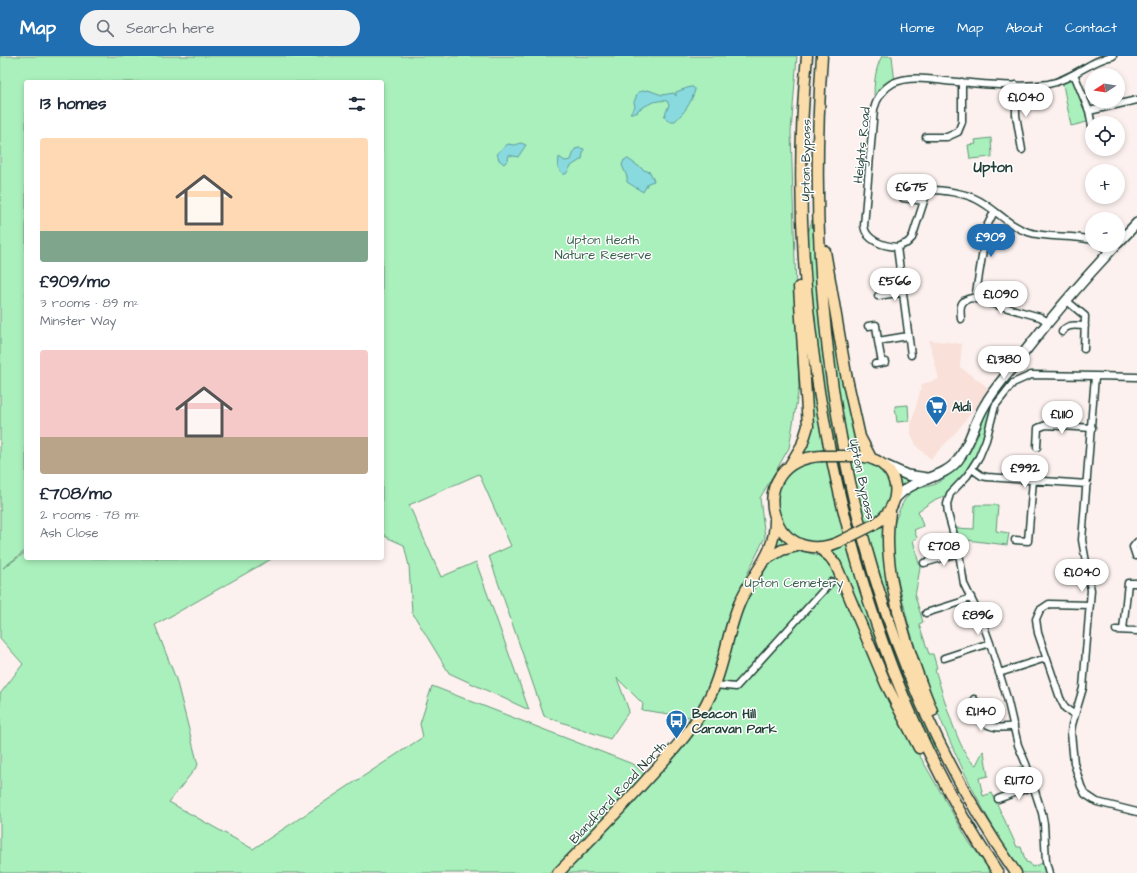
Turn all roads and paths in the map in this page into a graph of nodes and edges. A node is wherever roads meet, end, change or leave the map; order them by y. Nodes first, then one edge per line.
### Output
1 (807, 56) edge
2 (822, 56) edge
3 (1113, 56) edge
4 (1074, 74) junction
5 (962, 82) junction
6 (1016, 85) junction
7 (1137, 100) edge
8 (1090, 111) junction
9 (1091, 116) edge
10 (926, 137) dead end
11 (1022, 150) dead end
12 (802, 165) junction
13 (817, 180) junction
14 (903, 198) dead end
15 (924, 201) junction
16 (994, 212) junction
17 (1137, 223) edge
18 (1125, 236) edge
19 (1085, 238) edge
20 (897, 247) junction
21 (1109, 252) edge
22 (903, 292) junction
23 (878, 296) dead end
24 (975, 299) junction
25 (1067, 301) junction
26 (961, 319) dead end
27 (1048, 322) junction
28 (868, 326) dead end
29 (1085, 326) junction
30 (1062, 332) dead end
31 (908, 336) junction
32 (878, 341) junction
33 (1084, 349) dead end
34 (911, 355) dead end
35 (881, 363) dead end
36 (1095, 376) junction
37 (1137, 377) edge
38 (1092, 428) junction
39 (1037, 447) dead end
40 (871, 458) junction
41 (883, 464) junction
42 (790, 465) junction
43 (972, 469) junction
44 (927, 478) junction
45 (1033, 480) junction
46 (1087, 484) junction
47 (895, 499) junction
48 (890, 512) junction
49 (775, 517) junction
50 (1015, 540) dead end
51 (1137, 542) edge
52 (801, 545) junction
53 (818, 547) junction
54 (959, 553) junction
55 (1136, 556) dead end
56 (764, 560) junction
57 (924, 563) dead end
58 (831, 582) dead end
59 (1137, 583) edge
60 (971, 598) junction
61 (1090, 605) junction
62 (926, 613) dead end
63 (1116, 630) dead end
64 (1123, 630) junction
65 (1137, 631) edge
66 (990, 643) junction
67 (944, 658) dead end
68 (1046, 658) junction
69 (999, 673) junction
70 (715, 685) junction
71 (974, 699) dead end
72 (1075, 715) junction
73 (1014, 726) junction
74 (1033, 786) junction
75 (951, 799) junction
76 (998, 799) dead end
77 (973, 805) junction
78 (1137, 812) edge
79 (558, 873) edge
80 (998, 873) edge
81 (1016, 873) edge
82 (1049, 873) edge

1 - 12 highway, Upton Bypass
2 - 13 highway, Upton Bypass
3 - 4 street, Heights Road
4 - 6 street, Heights Road
4 - 8 street
5 - 6 street, Heights Road
5 - 10 street
5 - 20 street, Heights Road
6 - 11 street
7 - 8 street
8 - 9 street
12 - 42 highway
12 - 75 highway, Upton Bypass
13 - 40 highway
13 - 77 highway, Upton Bypass
14 - 15 street
15 - 16 street
15 - 20 street
16 - 19 street
16 - 24 street
17 - 18 main road
20 - 22 street
21 - 25 main road
22 - 23 street
22 - 31 street
24 - 26 street
24 - 27 street
25 - 27 main road
25 - 29 street
27 - 44 main road
28 - 32 street
29 - 30 street
29 - 33 street
31 - 32 street
31 - 34 street
32 - 35 street
36 - 37 street
36 - 38 street
36 - 43 street
38 - 39 street
38 - 46 street
40 - 41 highway
40 - 42 highway, bridge
41 - 44 main road
41 - 47 highway
42 - 49 highway
43 - 45 street
43 - 54 street
44 - 47 main road
45 - 46 street
45 - 50 street
46 - 61 street
47 - 48 highway
48 - 53 highway, bridge
48 - 77 highway
49 - 52 highway
49 - 56 highway, Blandford Road North
51 - 55 street
52 - 53 highway
52 - 56 highway, Blandford Road North
53 - 75 highway
54 - 57 street
54 - 60 street
56 - 70 highway, Blandford Road North
58 - 70 street
59 - 64 street
60 - 62 street
60 - 66 street
61 - 68 street
61 - 72 street
63 - 64 street
64 - 65 street
66 - 67 street
66 - 69 street
68 - 69 street
68 - 72 street
69 - 73 street
70 - 79 highway, Blandford Road North
71 - 73 street
72 - 78 street
73 - 74 street
74 - 76 street
74 - 82 street
75 - 80 highway, Upton Bypass
77 - 81 highway, Upton Bypass

